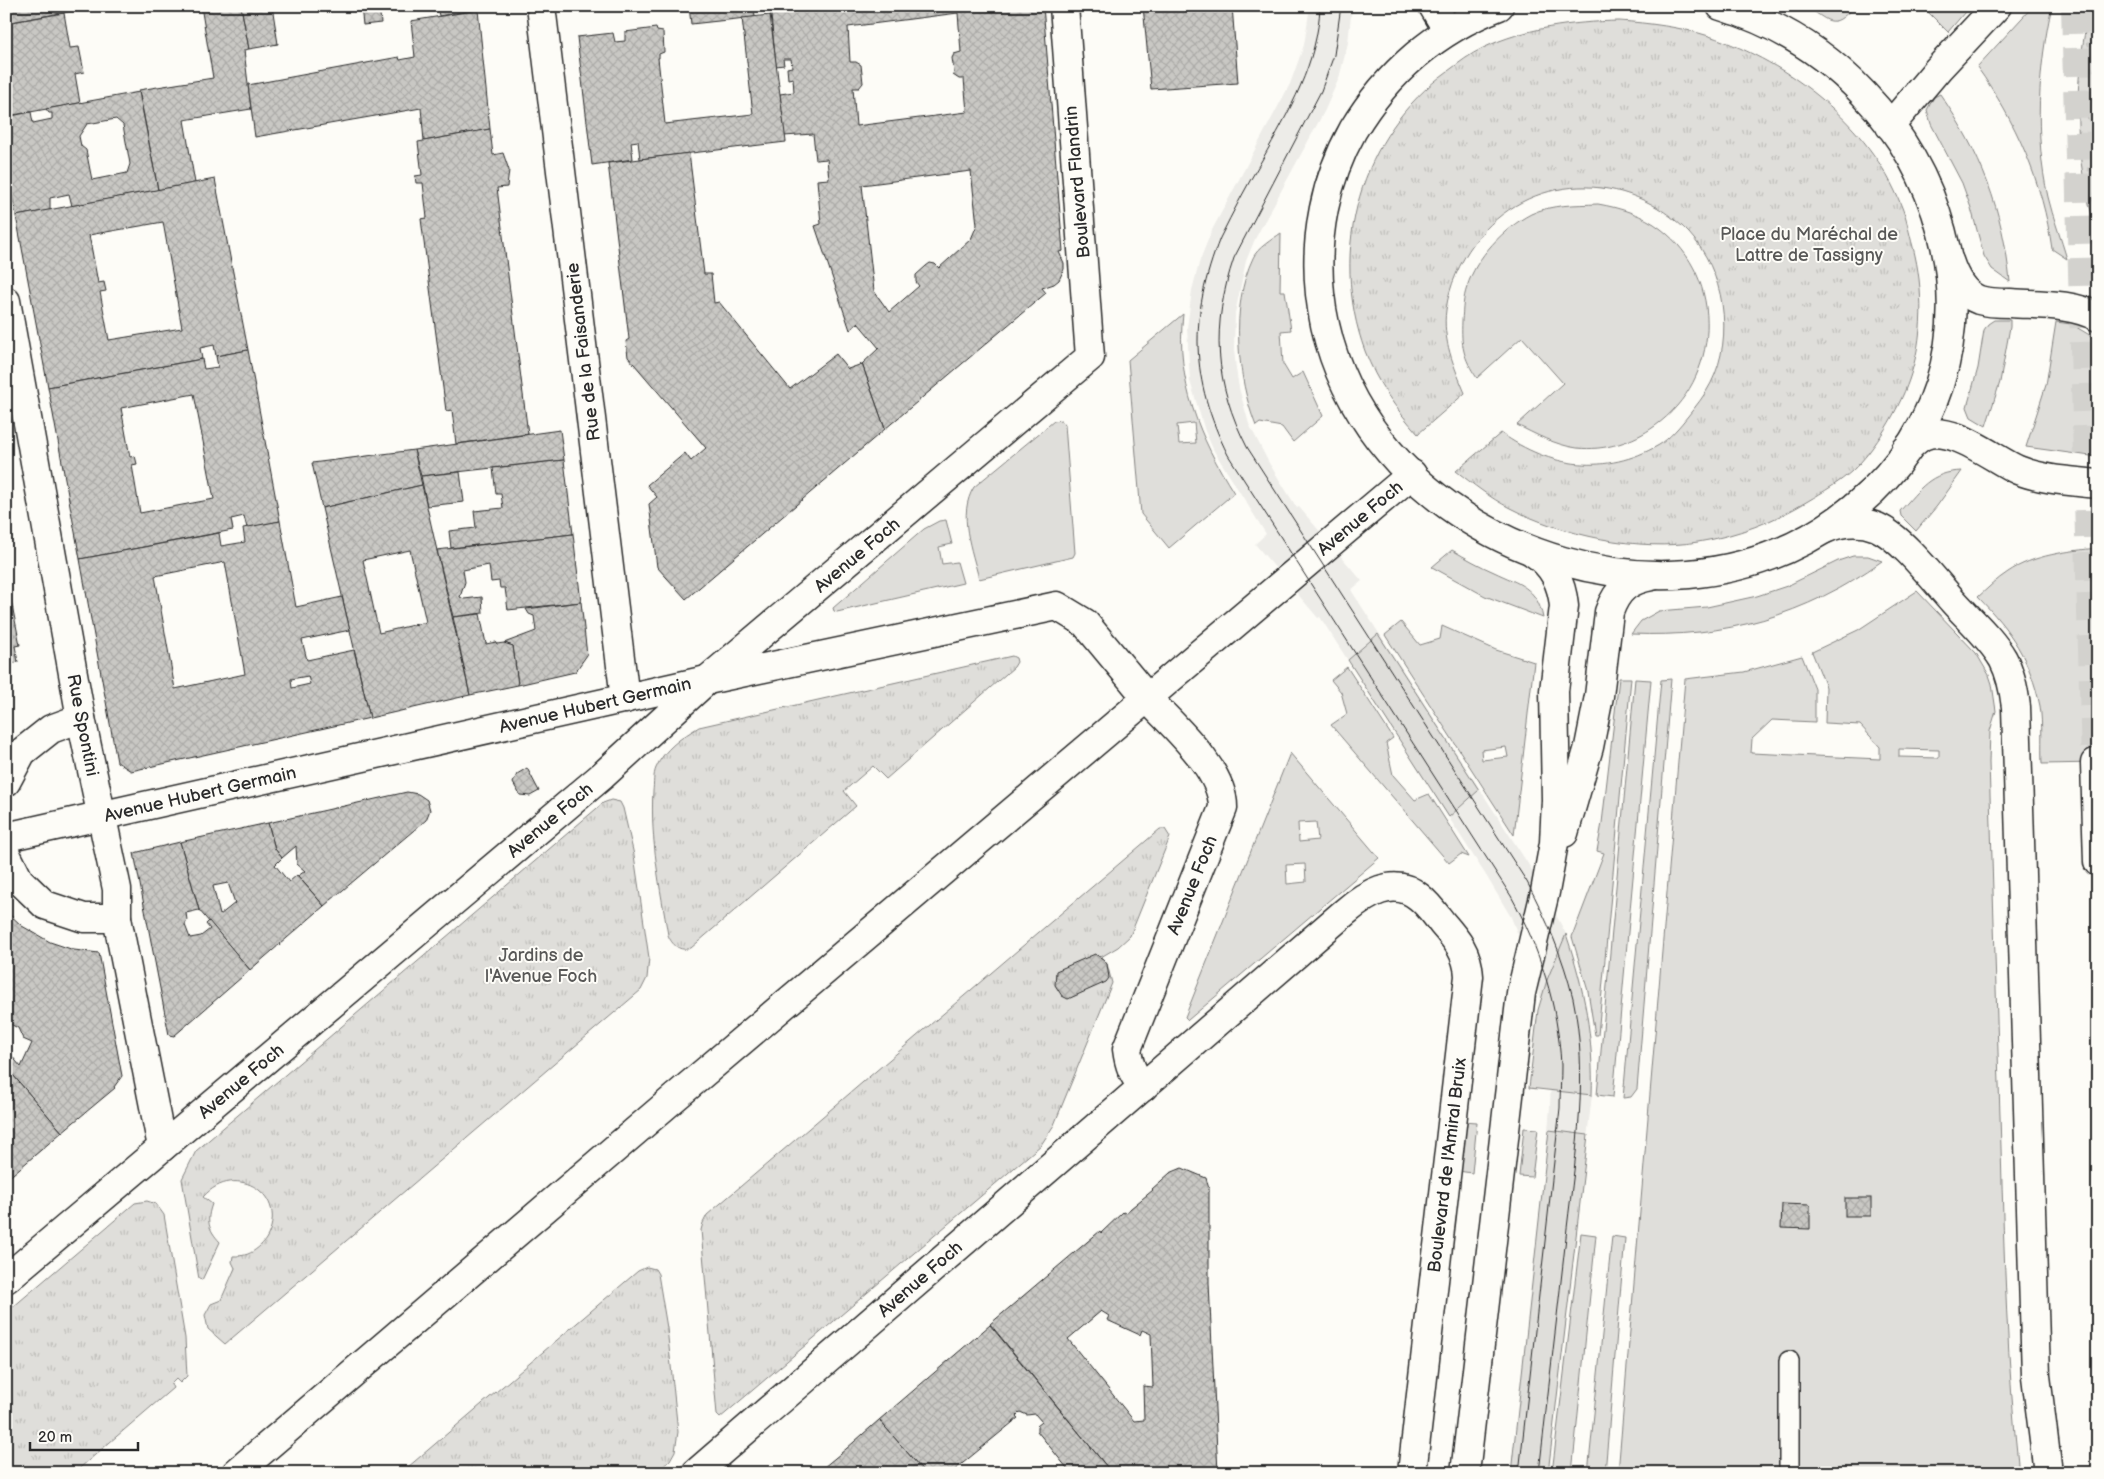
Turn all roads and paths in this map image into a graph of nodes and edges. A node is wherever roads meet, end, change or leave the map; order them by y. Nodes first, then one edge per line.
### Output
1 (541, 6) edge
2 (1064, 6) edge
3 (1433, 6) edge
4 (1499, 6) edge
5 (1997, 6) edge
6 (1730, 7) edge
7 (1448, 31) junction
8 (1890, 126) junction
9 (1949, 261) junction
10 (6, 301) edge
11 (2098, 318) edge
12 (1090, 357) joint
13 (1906, 450) junction
14 (1412, 474) junction
15 (2098, 484) edge
16 (1825, 529) junction
17 (1534, 553) junction
18 (1654, 575) junction
19 (707, 680) junction
20 (625, 699) junction
21 (1148, 699) junction
22 (81, 718) junction
23 (14, 745) edge
24 (2095, 763) dead end
25 (6, 782) edge
26 (101, 816) junction
27 (6, 837) edge
28 (6, 854) edge
29 (2098, 862) edge
30 (1399, 887) joint
31 (1545, 892) junction
32 (117, 918) junction
33 (1143, 1087) junction
34 (162, 1148) junction
35 (6, 1279) edge
36 (1789, 1361) dead end
37 (236, 1473) edge
38 (696, 1473) edge
39 (1412, 1473) edge
40 (1465, 1473) edge
41 (1789, 1473) edge
42 (2048, 1473) edge

1 - 20 main road, Rue de la Faisanderie
2 - 12 main road, Boulevard Flandrin
3 - 7 main road
4 - 7 main road
5 - 8 main road
6 - 8 main road
7 - 14 main road
8 - 9 main road
9 - 11 main road
9 - 13 main road
10 - 22 main road, Rue Spontini
12 - 19 main road, Avenue Foch
13 - 15 main road
13 - 16 main road
14 - 17 main road
14 - 21 main road, Avenue Foch
16 - 18 main road
16 - 42 main road
17 - 18 main road
17 - 31 main road
18 - 31 main road
19 - 20 main road, Avenue Hubert Germain
19 - 21 main road, Avenue Hubert Germain
19 - 34 main road, Avenue Foch
20 - 26 main road, Avenue Hubert Germain
21 - 33 main road, Avenue Foch
21 - 37 main road, Avenue Foch
22 - 23 main road
22 - 26 main road, Rue Spontini
23 - 25 main road
24 - 29 main road
26 - 27 main road, Avenue Hubert Germain
26 - 32 main road, Rue Spontini
28 - 32 main road
30 - 33 main road, Avenue Foch
30 - 39 main road, Boulevard de l'Amiral Bruix
31 - 40 main road
32 - 34 main road, Rue Spontini
33 - 38 main road, Avenue Foch
34 - 35 main road, Avenue Foch
36 - 41 lane

